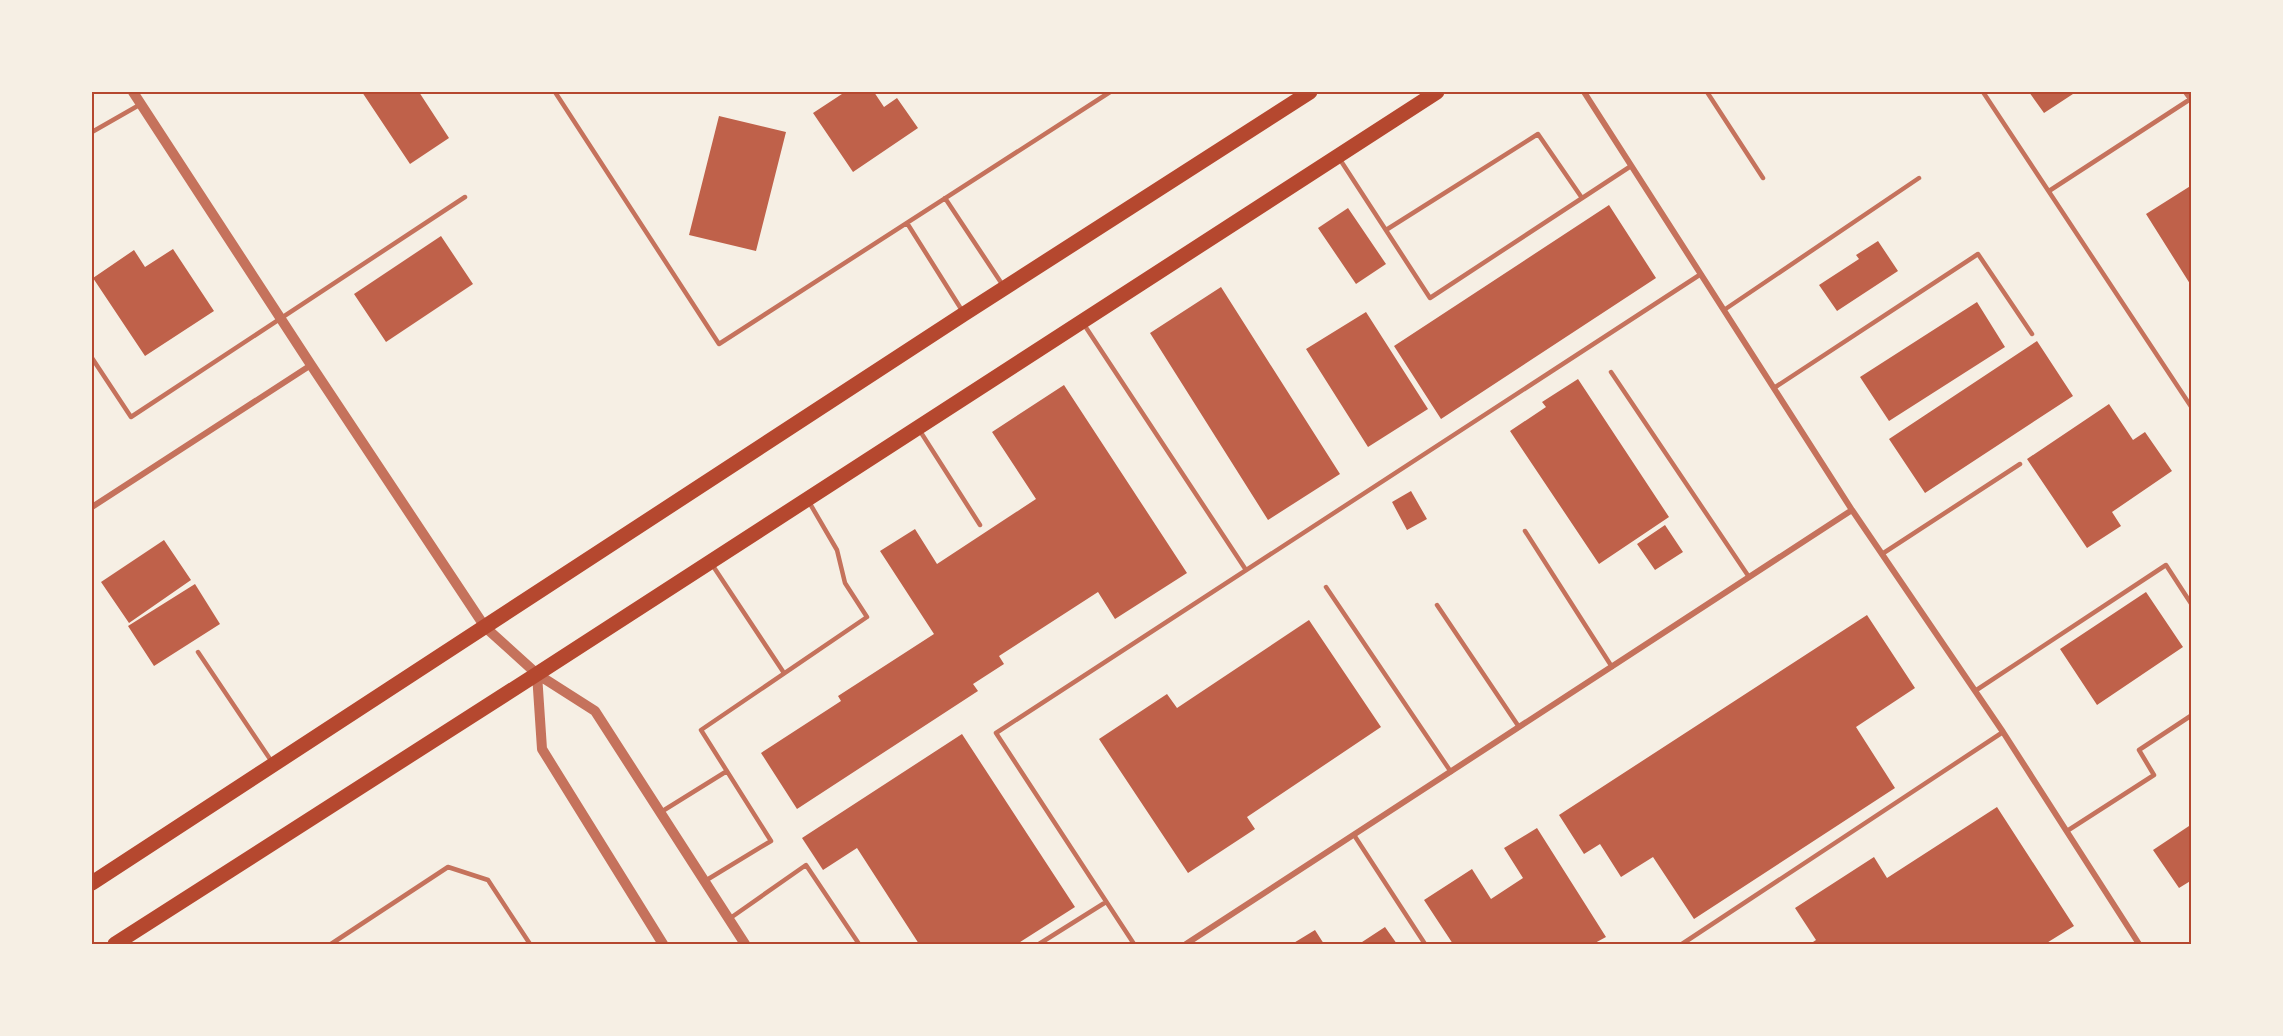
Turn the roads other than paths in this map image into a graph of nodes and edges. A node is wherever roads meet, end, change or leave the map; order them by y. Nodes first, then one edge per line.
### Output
1 (133, 92) edge
2 (555, 92) edge
3 (1110, 92) edge
4 (1310, 92) edge
5 (1437, 92) edge
6 (1584, 92) edge
7 (1707, 92) edge
8 (1983, 92) edge
9 (2185, 92) edge
10 (2191, 99) edge
11 (141, 104) junction
12 (92, 132) edge
13 (1338, 156) junction
14 (1631, 166) junction
15 (1763, 178) dead end
16 (1919, 178) dead end
17 (2049, 191) junction
18 (465, 197) dead end
19 (945, 198) junction
20 (1582, 198) junction
21 (907, 223) junction
22 (1386, 230) junction
23 (1701, 274) junction
24 (1006, 289) junction
25 (1724, 310) junction
26 (964, 314) junction
27 (281, 319) junction
28 (1082, 321) junction
29 (2032, 334) dead end
30 (92, 358) edge
31 (311, 365) junction
32 (1611, 372) dead end
33 (1774, 388) junction
34 (2192, 408) edge
35 (918, 427) junction
36 (2020, 464) dead end
37 (807, 500) junction
38 (92, 507) edge
39 (1852, 510) junction
40 (980, 525) dead end
41 (1526, 531) dead end
42 (1882, 554) junction
43 (710, 562) junction
44 (1246, 570) junction
45 (1749, 577) junction
46 (1326, 587) dead end
47 (1437, 605) dead end
48 (2192, 605) edge
49 (485, 627) junction
50 (198, 652) dead end
51 (1612, 667) junction
52 (784, 673) junction
53 (537, 674) junction
54 (1976, 691) junction
55 (2192, 715) edge
56 (1519, 727) junction
57 (2004, 732) junction
58 (273, 764) junction
59 (728, 771) junction
60 (1451, 772) junction
61 (660, 812) junction
62 (2067, 831) junction
63 (1354, 835) junction
64 (705, 881) junction
65 (92, 883) edge
66 (1106, 902) junction
67 (729, 919) junction
68 (115, 945) edge
69 (332, 945) edge
70 (530, 945) edge
71 (663, 945) edge
72 (745, 945) edge
73 (859, 945) edge
74 (1039, 945) edge
75 (1134, 945) edge
76 (1186, 945) edge
77 (1425, 945) edge
78 (1682, 945) edge
79 (2139, 945) edge

1 - 11 street
2 - 21 lane
3 - 19 lane
4 - 24 main road
5 - 13 main road
6 - 14 street
7 - 15 lane
8 - 17 lane
9 - 10 lane
10 - 17 lane
11 - 12 lane
11 - 27 street
13 - 22 lane
13 - 28 main road
14 - 20 lane
14 - 23 street
16 - 25 lane
17 - 34 lane
18 - 27 lane
19 - 21 lane
19 - 24 lane
20 - 22 lane
20 - 22 lane
21 - 26 lane
23 - 25 street
23 - 44 lane
24 - 26 main road
25 - 33 street
26 - 49 main road
27 - 30 lane
27 - 31 street
28 - 35 main road
28 - 44 lane
29 - 33 lane
31 - 38 street
31 - 49 street
32 - 45 lane
33 - 39 street
35 - 37 main road
35 - 40 lane
36 - 42 lane
37 - 43 main road
37 - 52 lane
39 - 42 street
39 - 45 street
41 - 51 lane
42 - 54 street
43 - 52 lane
43 - 53 main road
44 - 66 lane
45 - 51 street
46 - 60 lane
47 - 56 lane
48 - 54 lane
49 - 53 street
49 - 58 main road
50 - 58 lane
51 - 56 street
52 - 59 lane
53 - 61 street
53 - 68 main road
53 - 71 street
54 - 57 street
55 - 62 lane
56 - 60 street
57 - 62 street
57 - 78 lane
58 - 65 main road
59 - 61 lane
59 - 64 lane
60 - 63 street
61 - 64 street
62 - 79 street
63 - 76 street
63 - 77 lane
64 - 67 street
66 - 74 lane
66 - 75 lane
67 - 72 street
67 - 73 lane
69 - 70 lane

